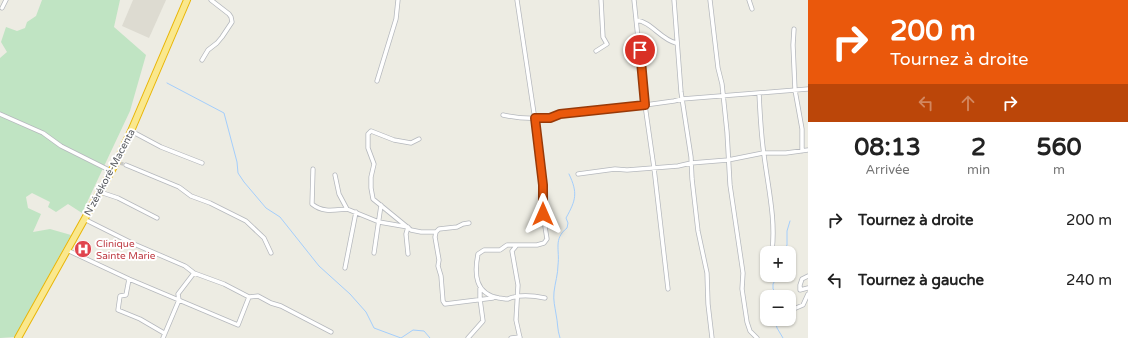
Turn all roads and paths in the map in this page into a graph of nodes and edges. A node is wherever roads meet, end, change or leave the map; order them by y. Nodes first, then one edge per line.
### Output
1 (6, 0) edge
2 (187, 0) edge
3 (211, 0) edge
4 (398, 0) edge
5 (518, 0) edge
6 (601, 0) edge
7 (634, 0) edge
8 (674, 0) edge
9 (710, 0) edge
10 (749, 0) edge
11 (2, 8) dead end
12 (752, 9) dead end
13 (636, 20) junction
14 (794, 29) dead end
15 (676, 43) junction
16 (596, 51) dead end
17 (202, 60) dead end
18 (377, 81) dead end
19 (808, 89) edge
20 (796, 90) junction
21 (759, 93) junction
22 (723, 96) junction
23 (682, 99) junction
24 (645, 105) junction
25 (0, 114) edge
26 (503, 116) dead end
27 (535, 118) junction
28 (131, 131) junction
29 (419, 139) dead end
30 (808, 150) edge
31 (802, 151) junction
32 (764, 153) junction
33 (728, 160) junction
34 (202, 163) dead end
35 (691, 163) junction
36 (126, 165) tunnel mouth
37 (654, 168) junction
38 (313, 169) dead end
39 (111, 171) junction
40 (578, 174) dead end
41 (335, 175) dead end
42 (100, 192) junction
43 (381, 205) junction
44 (347, 209) junction
45 (356, 212) junction
46 (157, 218) dead end
47 (84, 219) junction
48 (379, 222) junction
49 (469, 223) dead end
50 (408, 227) junction
51 (436, 232) junction
52 (517, 245) junction
53 (773, 246) edge
54 (67, 250) junction
55 (271, 253) dead end
56 (374, 253) dead end
57 (408, 254) dead end
58 (345, 268) dead end
59 (194, 273) junction
60 (808, 276) edge
61 (129, 279) junction
62 (480, 288) junction
63 (808, 288) edge
64 (668, 289) dead end
65 (808, 294) edge
66 (517, 296) junction
67 (250, 297) junction
68 (496, 297) junction
69 (544, 298) dead end
70 (480, 299) junction
71 (179, 300) junction
72 (796, 308) dead end
73 (331, 332) dead end
74 (164, 333) junction
75 (520, 337) edge
76 (18, 338) edge
77 (163, 338) edge
78 (468, 338) edge
79 (511, 338) edge
80 (712, 338) edge
81 (758, 338) edge

1 - 11 street
2 - 28 highway, N'zérékoré-Macenta
3 - 17 street
4 - 18 street
5 - 27 street
6 - 16 street
7 - 13 street
8 - 15 street
9 - 22 street
10 - 12 street
13 - 15 street
13 - 24 street
14 - 20 street
15 - 23 street
19 - 20 street
20 - 21 street
20 - 31 street
21 - 22 street
21 - 32 street
22 - 23 street
22 - 33 street
23 - 24 street
23 - 35 street
24 - 27 street
24 - 37 street
25 - 39 street
26 - 27 street
27 - 52 street
28 - 34 street
28 - 39 highway, N'zérékoré-Macenta
29 - 43 street
30 - 31 street
31 - 32 street
32 - 33 street
32 - 53 street
33 - 35 street
33 - 81 street
35 - 37 street
35 - 80 street
36 - 55 street
37 - 40 street
37 - 64 street
38 - 44 street
39 - 42 highway, N'zérékoré-Macenta
41 - 44 street
42 - 46 street
42 - 47 highway, N'zérékoré-Macenta
43 - 48 street
43 - 50 street
44 - 45 street
45 - 48 street
45 - 58 street
47 - 54 highway, N'zérékoré-Macenta
47 - 59 street
48 - 50 street
48 - 56 street
49 - 51 street
50 - 51 street
50 - 57 street
51 - 70 street
52 - 62 street
52 - 66 street
54 - 61 street
54 - 76 highway, N'zérékoré-Macenta
59 - 67 street
59 - 71 street
60 - 63 street
61 - 71 street
61 - 74 street
62 - 68 street
62 - 70 street
65 - 72 street
66 - 68 street
66 - 69 street
66 - 75 street
67 - 71 street
67 - 73 street
68 - 70 street
70 - 78 street
71 - 74 street
74 - 77 street
75 - 79 street

